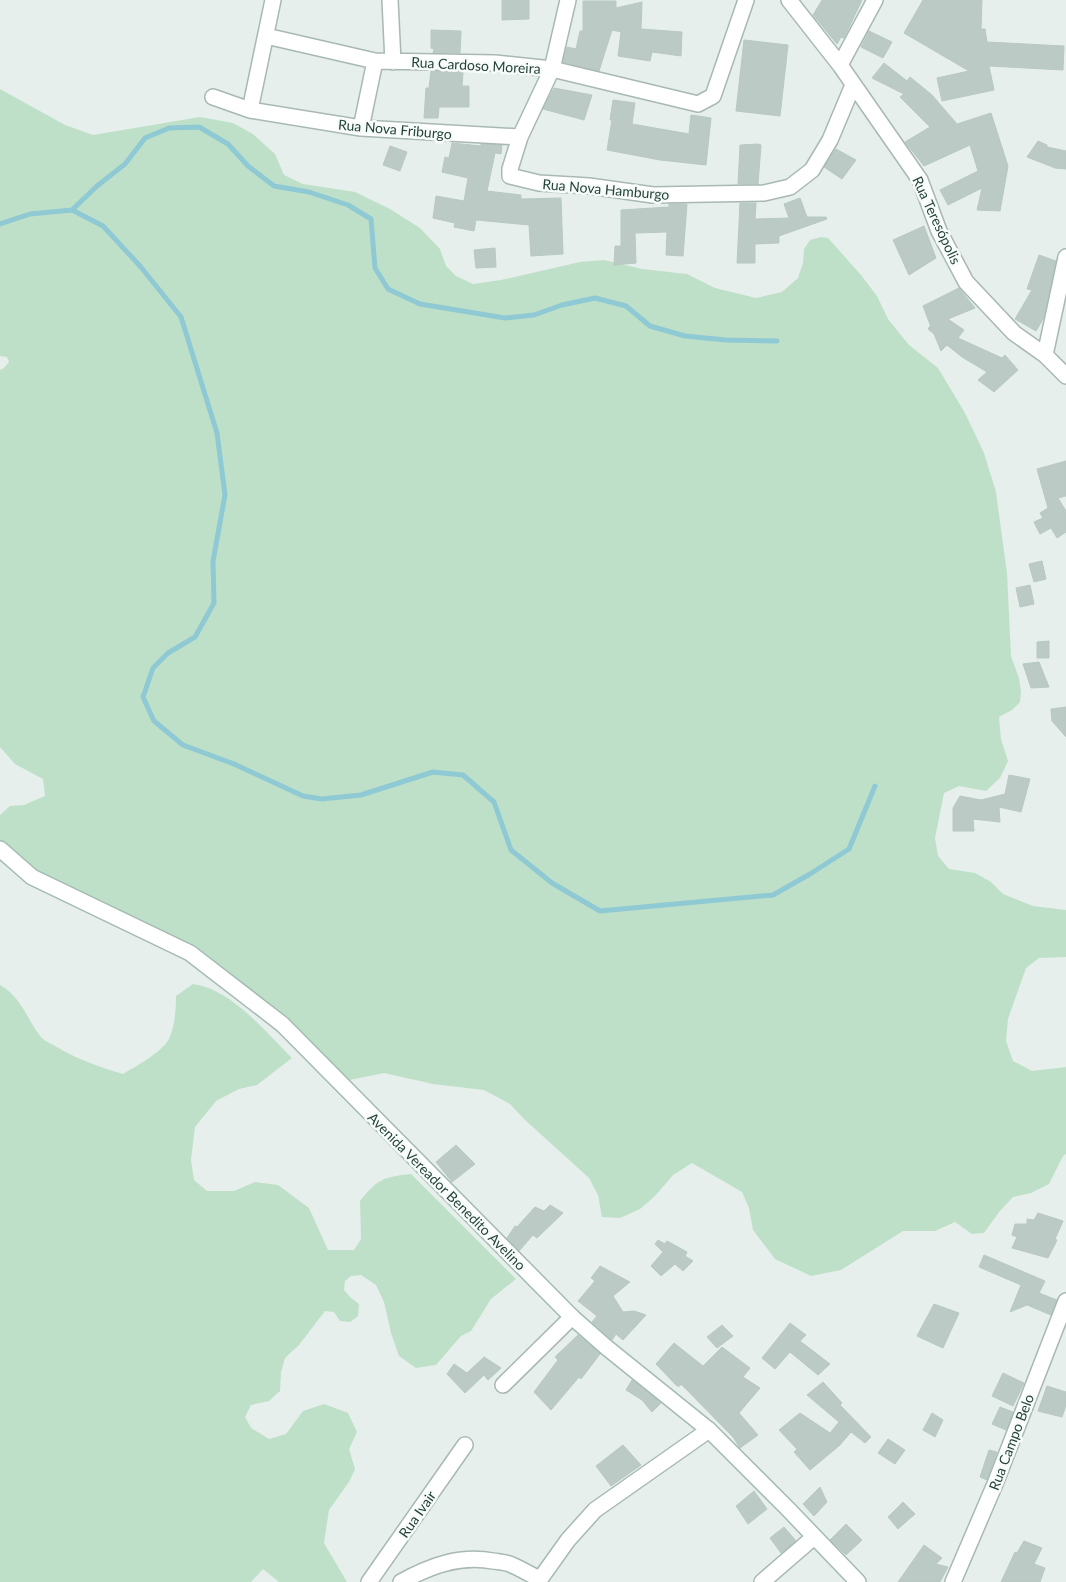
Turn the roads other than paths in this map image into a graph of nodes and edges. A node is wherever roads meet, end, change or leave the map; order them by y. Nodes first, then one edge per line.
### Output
1 (273, 0) edge
2 (390, 0) edge
3 (568, 0) edge
4 (746, 0) edge
5 (790, 0) edge
6 (875, 0) edge
7 (266, 36) junction
8 (375, 61) junction
9 (393, 62) junction
10 (840, 65) junction
11 (552, 69) junction
12 (853, 85) junction
13 (213, 97) dead end
14 (250, 110) junction
15 (361, 128) junction
16 (520, 137) junction
17 (1066, 257) edge
18 (1045, 355) junction
19 (1066, 376) edge
20 (0, 849) edge
21 (1066, 1301) edge
22 (572, 1317) junction
23 (503, 1385) dead end
24 (709, 1430) junction
25 (464, 1445) dead end
26 (814, 1537) junction
27 (539, 1580) edge
28 (369, 1582) edge
29 (401, 1582) edge
30 (762, 1582) edge
31 (858, 1582) edge
32 (954, 1582) edge

1 - 7 street
2 - 9 street
3 - 11 street
4 - 11 street, Rua Cardoso Moreira
5 - 10 street, Rua Teresópolis
6 - 10 street
7 - 8 street, Rua Cardoso Moreira
7 - 14 street
8 - 9 street, Rua Cardoso Moreira
8 - 15 street
9 - 11 street, Rua Cardoso Moreira
10 - 12 street, Rua Teresópolis
11 - 16 street
12 - 16 street, Rua Nova Hamburgo
12 - 18 street, Rua Teresópolis
13 - 14 street, Rua Nova Friburgo
14 - 15 street, Rua Nova Friburgo
15 - 16 street, Rua Nova Friburgo
17 - 18 street
18 - 19 street, Rua Teresópolis
20 - 22 street, Avenida Vereador Benedito Avelino
21 - 32 street, Rua Campo Belo
22 - 23 street
22 - 24 street, Avenida Vereador Benedito Avelino
24 - 26 street, Avenida Vereador Benedito Avelino
24 - 27 street
25 - 28 street, Rua Ivair
26 - 30 street
26 - 31 street, Avenida Vereador Benedito Avelino
27 - 29 street

